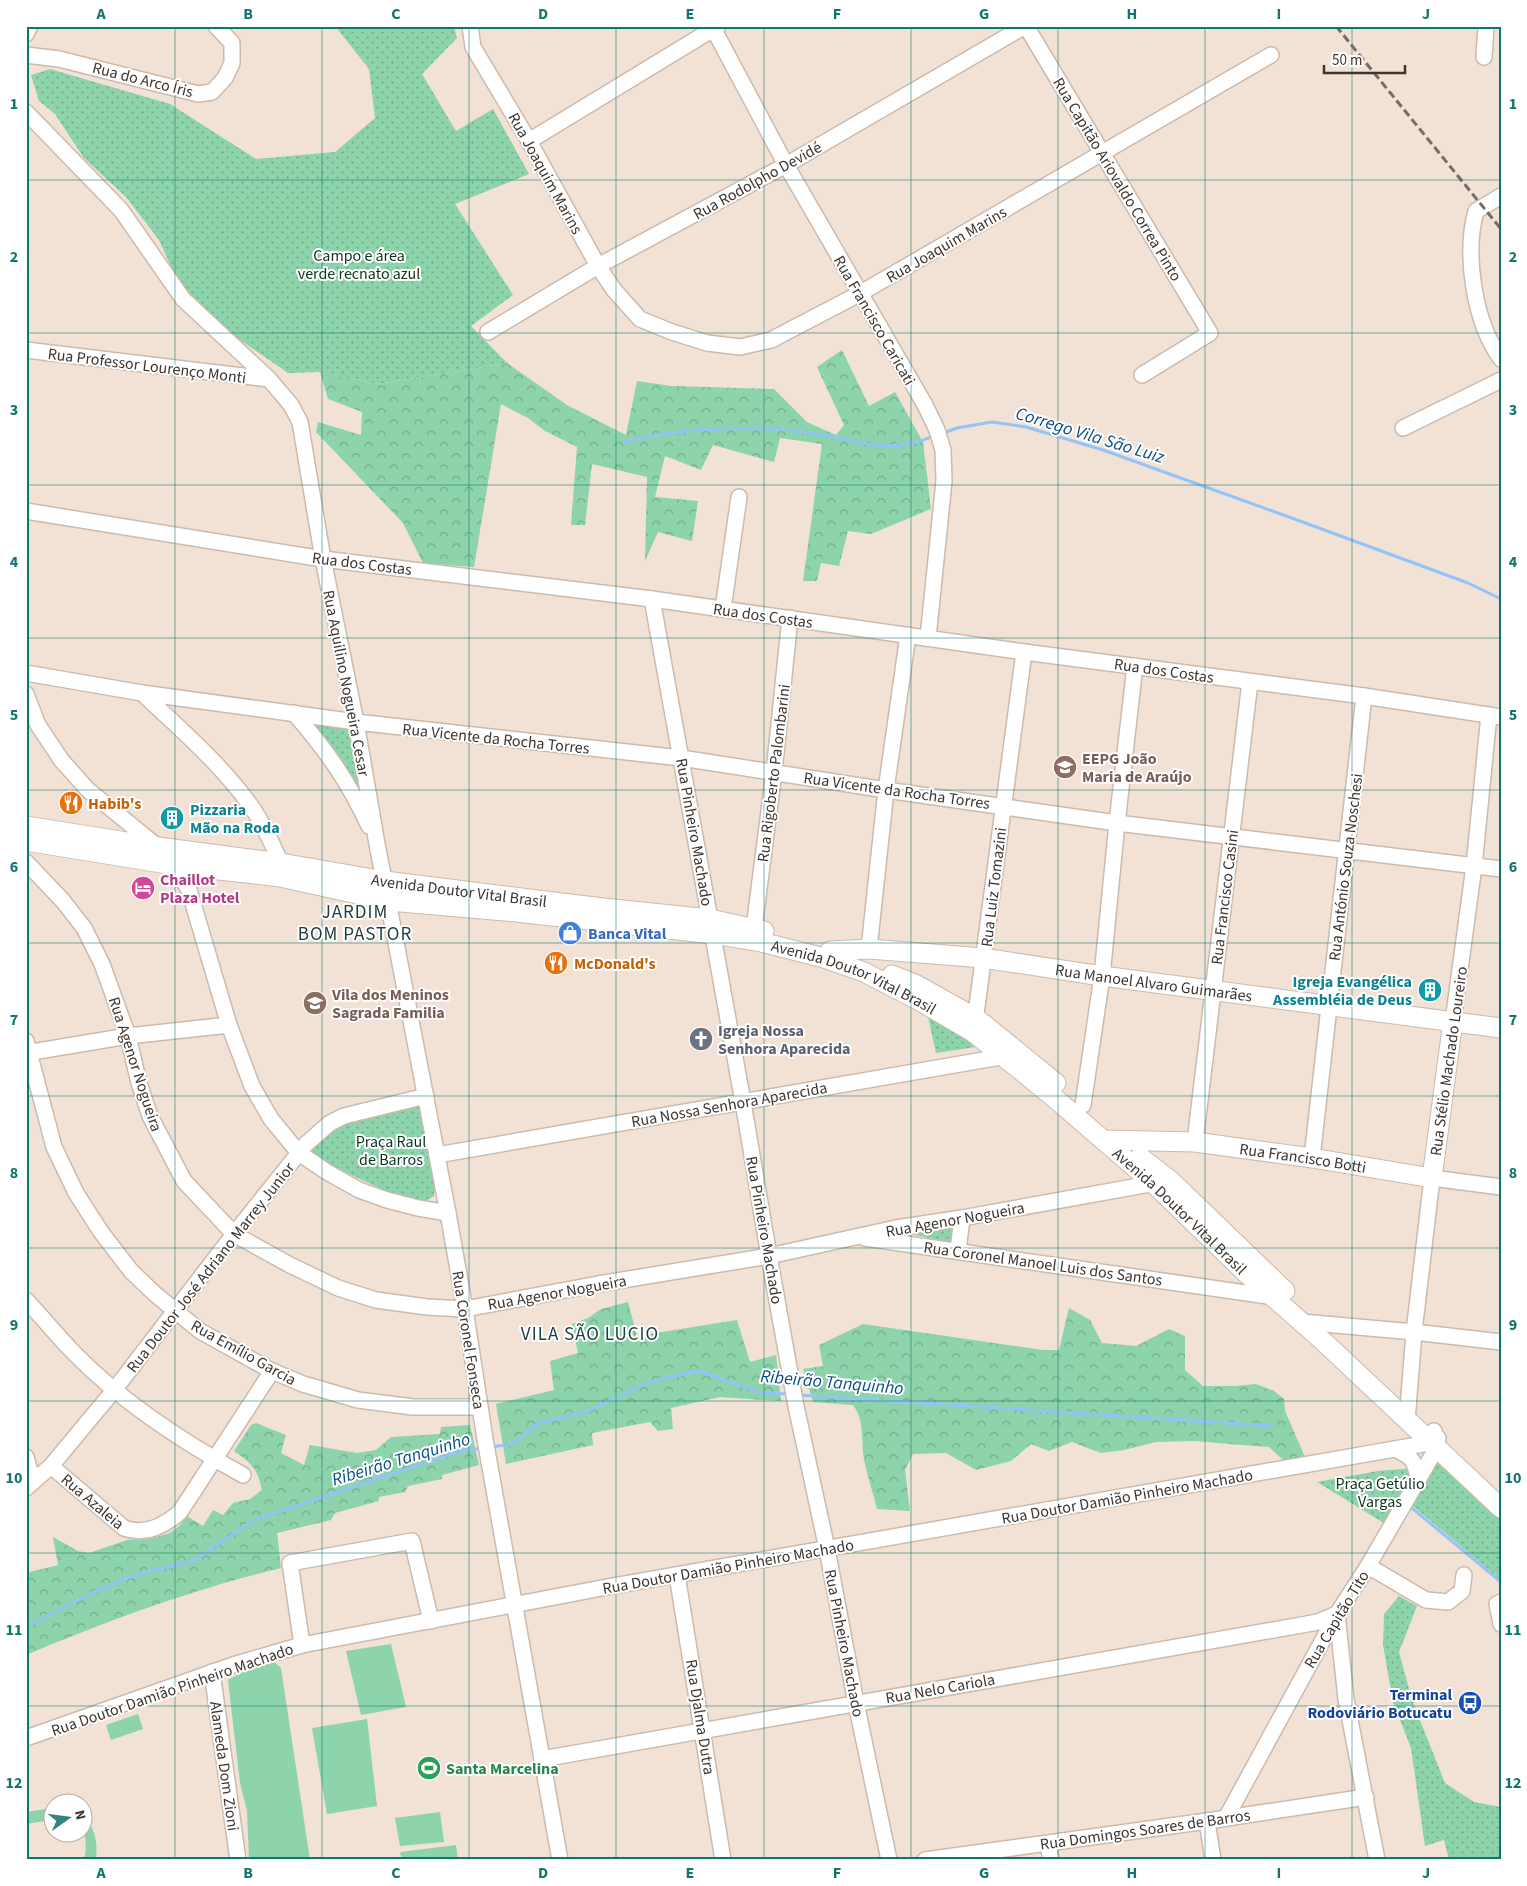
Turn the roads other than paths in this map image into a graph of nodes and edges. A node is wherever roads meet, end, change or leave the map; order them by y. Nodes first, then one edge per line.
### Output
1 (30, 26) edge
2 (216, 26) edge
3 (470, 26) edge
4 (1026, 26) edge
5 (1486, 26) edge
6 (714, 27) edge
7 (26, 34) edge
8 (26, 55) edge
9 (1271, 55) dead end
10 (1484, 57) dead end
11 (26, 112) edge
12 (529, 141) junction
13 (1103, 153) junction
14 (786, 165) junction
15 (1501, 196) edge
16 (598, 266) junction
17 (859, 294) junction
18 (488, 332) dead end
19 (26, 350) edge
20 (1501, 359) edge
21 (1142, 375) dead end
22 (269, 380) junction
23 (1501, 380) edge
24 (1403, 428) dead end
25 (738, 497) dead end
26 (26, 511) edge
27 (323, 559) junction
28 (652, 599) junction
29 (722, 609) junction
30 (790, 618) junction
31 (908, 635) junction
32 (928, 638) junction
33 (1024, 652) junction
34 (1135, 666) junction
35 (26, 673) edge
36 (1250, 682) junction
37 (142, 693) junction
38 (26, 694) edge
39 (1364, 696) junction
40 (294, 713) junction
41 (1495, 716) edge
42 (356, 722) junction
43 (681, 758) junction
44 (774, 772) junction
45 (886, 790) junction
46 (1003, 806) junction
47 (1117, 822) junction
48 (26, 826) edge
49 (1232, 837) junction
50 (26, 841) edge
51 (377, 844) junction
52 (158, 848) junction
53 (1348, 851) junction
54 (26, 862) edge
55 (174, 865) junction
56 (1474, 866) junction
57 (1501, 869) edge
58 (280, 870) junction
59 (385, 881) junction
60 (389, 901) junction
61 (711, 926) junction
62 (754, 928) junction
63 (869, 949) junction
64 (830, 950) junction
65 (984, 958) junction
66 (1102, 976) junction
67 (1212, 989) junction
68 (1329, 1004) junction
69 (1453, 1021) junction
70 (229, 1025) junction
71 (975, 1025) junction
72 (1501, 1028) edge
73 (128, 1036) junction
74 (28, 1049) edge
75 (1012, 1055) junction
76 (426, 1096) junction
77 (743, 1102) junction
78 (1083, 1105) junction
79 (1111, 1140) junction
80 (1195, 1142) junction
81 (299, 1153) junction
82 (437, 1155) junction
83 (1312, 1158) junction
84 (1432, 1178) junction
85 (1162, 1181) junction
86 (1501, 1187) edge
87 (448, 1213) junction
88 (962, 1218) junction
89 (896, 1228) junction
90 (234, 1234) junction
91 (856, 1237) junction
92 (906, 1244) junction
93 (958, 1251) junction
94 (769, 1256) junction
95 (1250, 1266) junction
96 (1229, 1289) junction
97 (1274, 1297) junction
98 (26, 1300) edge
99 (465, 1309) junction
100 (175, 1311) junction
101 (1302, 1322) junction
102 (1322, 1323) junction
103 (1414, 1332) junction
104 (1501, 1342) edge
105 (272, 1370) junction
106 (115, 1389) junction
107 (480, 1407) junction
108 (1408, 1414) junction
109 (1434, 1439) junction
110 (1395, 1449) junction
111 (26, 1456) edge
112 (215, 1460) junction
113 (51, 1466) junction
114 (243, 1475) dead end
115 (1418, 1479) junction
116 (30, 1485) edge
117 (1501, 1494) edge
118 (1501, 1508) edge
119 (827, 1549) junction
120 (1368, 1566) junction
121 (677, 1575) junction
122 (1464, 1575) dead end
123 (1501, 1602) edge
124 (514, 1604) junction
125 (1337, 1614) junction
126 (431, 1621) junction
127 (1501, 1624) edge
128 (302, 1645) junction
129 (212, 1672) junction
130 (856, 1703) junction
131 (703, 1730) junction
132 (26, 1738) edge
133 (542, 1759) junction
134 (1366, 1797) junction
135 (1226, 1818) junction
136 (1207, 1821) junction
137 (1048, 1844) junction
138 (238, 1860) edge
139 (560, 1860) edge
140 (723, 1860) edge
141 (888, 1860) edge
142 (925, 1860) edge
143 (1051, 1860) edge
144 (1213, 1860) edge
145 (1377, 1860) edge

1 - 7 street
2 - 8 street, Rua do Arco Íris
3 - 12 street, Rua Joaquim Marins
4 - 13 street, Rua Capitão Ariovaldo Correa Pinto
4 - 14 street, Rua Rodolpho Devidé
5 - 10 street
6 - 12 street
6 - 14 street, Rua Francisco Caricati
9 - 13 street, Rua Joaquim Marins
11 - 22 street, Rua Aquilino Nogueira Cesar
12 - 16 street, Rua Joaquim Marins
13 - 17 street, Rua Joaquim Marins
13 - 21 street, Rua Capitão Ariovaldo Correa Pinto
14 - 16 street, Rua Rodolpho Devidé
14 - 17 street, Rua Francisco Caricati
15 - 20 street
16 - 17 street, Rua Joaquim Marins
16 - 18 street, Rua Rodolpho Devidé
17 - 32 street, Rua Francisco Caricati
19 - 22 street, Rua Professor Lourenço Monti
22 - 27 street, Rua Aquilino Nogueira Cesar
23 - 24 street
25 - 29 street
26 - 27 street, Rua dos Costas
27 - 28 street, Rua dos Costas
27 - 42 street, Rua Aquilino Nogueira Cesar
28 - 29 street, Rua dos Costas
28 - 43 street, Rua Pinheiro Machado
29 - 30 street, Rua dos Costas
30 - 31 street, Rua dos Costas
30 - 44 street, Rua Rigoberto Palombarini
31 - 32 street, Rua dos Costas
31 - 45 street
32 - 33 street, Rua dos Costas
33 - 34 street, Rua dos Costas
33 - 46 street, Rua Luiz Tomazini
34 - 36 street, Rua dos Costas
34 - 47 street
35 - 37 street, Rua Vicente da Rocha Torres
36 - 39 street, Rua dos Costas
36 - 49 street, Rua Francisco Casini
37 - 40 street, Rua Vicente da Rocha Torres
37 - 58 street
38 - 52 street
39 - 41 street, Rua dos Costas
39 - 53 street, Rua António Souza Noschesi
40 - 42 street, Rua Vicente da Rocha Torres
40 - 51 street
41 - 56 street, Rua Stélio Machado Loureiro
42 - 43 street, Rua Vicente da Rocha Torres
42 - 51 street, Rua Aquilino Nogueira Cesar
43 - 44 street, Rua Vicente da Rocha Torres
43 - 61 street, Rua Pinheiro Machado
44 - 45 street, Rua Vicente da Rocha Torres
44 - 62 street, Rua Rigoberto Palombarini
45 - 46 street, Rua Vicente da Rocha Torres
45 - 63 street
46 - 47 street, Rua Vicente da Rocha Torres
46 - 65 street, Rua Luiz Tomazini
47 - 49 street, Rua Vicente da Rocha Torres
47 - 66 street
48 - 52 main road, Avenida Doutor Vital Brasil
49 - 53 street, Rua Vicente da Rocha Torres
49 - 67 street, Rua Francisco Casini
50 - 55 main road, Avenida Doutor Vital Brasil
51 - 59 street, Rua Aquilino Nogueira Cesar
52 - 55 street
52 - 58 main road, Avenida Doutor Vital Brasil
53 - 56 street, Rua Vicente da Rocha Torres
53 - 68 street, Rua António Souza Noschesi
54 - 73 street, Rua Agenor Nogueira
55 - 58 main road, Avenida Doutor Vital Brasil
55 - 70 street
56 - 57 street, Rua Vicente da Rocha Torres
56 - 69 street, Rua Stélio Machado Loureiro
58 - 59 main road, Avenida Doutor Vital Brasil
58 - 60 main road, Avenida Doutor Vital Brasil
59 - 60 street, Rua Coronel Fonseca
59 - 61 main road, Avenida Doutor Vital Brasil
60 - 61 main road, Avenida Doutor Vital Brasil
60 - 76 street, Rua Coronel Fonseca
61 - 62 main road, Avenida Doutor Vital Brasil
61 - 71 main road, Avenida Doutor Vital Brasil
61 - 77 street, Rua Pinheiro Machado
62 - 64 main road, Avenida Doutor Vital Brasil
63 - 64 main road, Rua Manoel Alvaro Guimarães
63 - 65 main road, Rua Manoel Alvaro Guimarães
64 - 71 main road, Avenida Doutor Vital Brasil
65 - 66 main road, Rua Manoel Alvaro Guimarães
65 - 71 street, Rua Luiz Tomazini
66 - 67 main road, Rua Manoel Alvaro Guimarães
66 - 78 street
67 - 68 main road, Rua Manoel Alvaro Guimarães
67 - 80 street, Rua Francisco Casini
68 - 69 main road, Rua Manoel Alvaro Guimarães
68 - 83 street, Rua António Souza Noschesi
69 - 72 main road, Rua Manoel Alvaro Guimarães
69 - 84 main road, Rua Stélio Machado Loureiro
70 - 73 street
70 - 81 street
71 - 75 main road, Avenida Doutor Vital Brasil
73 - 74 street
73 - 90 street, Rua Agenor Nogueira
74 - 100 street, Rua Emílio Garcia
75 - 77 street, Rua Nossa Senhora Aparecida
75 - 78 main road, Avenida Doutor Vital Brasil
75 - 79 main road, Avenida Doutor Vital Brasil
76 - 81 street, Rua Doutor José Adriano Marrey Junior
76 - 82 street, Rua Coronel Fonseca
77 - 82 street, Rua Nossa Senhora Aparecida
77 - 94 street, Rua Pinheiro Machado
78 - 79 main road, Avenida Doutor Vital Brasil
79 - 80 main road, Rua Francisco Botti
79 - 85 main road, Avenida Doutor Vital Brasil
80 - 83 main road, Rua Francisco Botti
81 - 87 street
81 - 90 street, Rua Doutor José Adriano Marrey Junior
82 - 87 street, Rua Coronel Fonseca
83 - 84 main road, Rua Francisco Botti
84 - 86 street, Rua Francisco Botti
84 - 103 street, Rua Stélio Machado Loureiro
85 - 88 street, Rua Agenor Nogueira
85 - 95 main road, Avenida Doutor Vital Brasil
87 - 99 street, Rua Coronel Fonseca
88 - 89 street, Rua Agenor Nogueira
88 - 93 street
89 - 91 street, Rua Agenor Nogueira
89 - 92 street
90 - 99 street, Rua Agenor Nogueira
90 - 100 street, Rua Doutor José Adriano Marrey Junior
91 - 92 street, Rua Coronel Manoel Luis dos Santos
91 - 94 street, Rua Agenor Nogueira
92 - 93 street, Rua Coronel Manoel Luis dos Santos
93 - 96 street, Rua Coronel Manoel Luis dos Santos
94 - 99 street, Rua Agenor Nogueira
94 - 119 street, Rua Pinheiro Machado
95 - 96 street
95 - 97 main road, Avenida Doutor Vital Brasil
95 - 102 main road, Avenida Doutor Vital Brasil
96 - 97 street, Rua Coronel Manoel Luis dos Santos
97 - 101 main road, Avenida Doutor Vital Brasil
98 - 106 street
99 - 107 street, Rua Coronel Fonseca
100 - 105 street, Rua Emílio Garcia
100 - 106 street, Rua Doutor José Adriano Marrey Junior
101 - 102 street
101 - 108 main road, Avenida Doutor Vital Brasil
102 - 103 street
102 - 108 main road, Avenida Doutor Vital Brasil
103 - 104 street
103 - 108 street, Rua Stélio Machado Loureiro
105 - 107 street, Rua Emílio Garcia
105 - 112 street
106 - 112 street
106 - 113 street, Rua Doutor José Adriano Marrey Junior
107 - 124 street, Rua Coronel Fonseca
108 - 109 main road, Avenida Doutor Vital Brasil
109 - 110 street, Rua Doutor Damião Pinheiro Machado
109 - 115 street, Rua Capitão Tito
109 - 117 main road, Avenida Doutor Vital Brasil
109 - 118 main road, Avenida Doutor Vital Brasil
110 - 115 street
110 - 119 street, Rua Doutor Damião Pinheiro Machado
111 - 116 street
112 - 113 street, Rua Azaleia
112 - 114 street
113 - 116 street, Rua Doutor José Adriano Marrey Junior
115 - 120 street, Rua Capitão Tito
119 - 121 street, Rua Doutor Damião Pinheiro Machado
119 - 130 street, Rua Pinheiro Machado
120 - 122 street
120 - 125 street, Rua Capitão Tito
121 - 124 street, Rua Doutor Damião Pinheiro Machado
121 - 131 street, Rua Djalma Dutra
123 - 127 street
124 - 126 street, Rua Doutor Damião Pinheiro Machado
124 - 133 street, Rua Coronel Fonseca
125 - 130 street, Rua Nelo Cariola
125 - 134 street
125 - 135 street, Rua Capitão Tito
126 - 128 street, Rua Doutor Damião Pinheiro Machado
126 - 128 street
128 - 129 street, Rua Doutor Damião Pinheiro Machado
129 - 132 street, Rua Doutor Damião Pinheiro Machado
129 - 138 street, Alameda Dom Zioni
130 - 131 street, Rua Nelo Cariola
130 - 141 street, Rua Pinheiro Machado
131 - 133 street, Rua Nelo Cariola
131 - 140 street, Rua Djalma Dutra
133 - 139 street, Rua Coronel Fonseca
134 - 135 street, Rua Domingos Soares de Barros
134 - 145 street
135 - 136 street, Rua Domingos Soares de Barros
136 - 137 street, Rua Domingos Soares de Barros
136 - 144 street
137 - 142 street, Rua Domingos Soares de Barros
137 - 143 street

